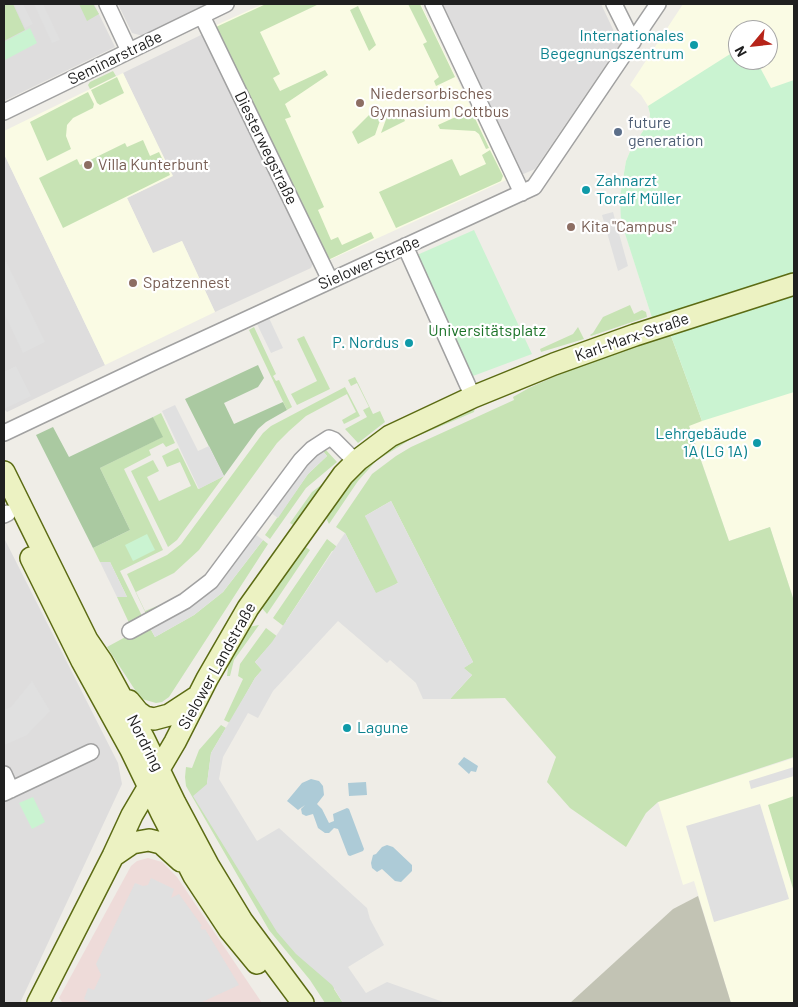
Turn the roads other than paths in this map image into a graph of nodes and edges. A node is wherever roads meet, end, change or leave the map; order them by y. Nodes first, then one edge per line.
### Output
1 (106, 4) edge
2 (226, 4) edge
3 (433, 4) edge
4 (614, 4) edge
5 (658, 4) edge
6 (202, 16) junction
7 (632, 42) junction
8 (129, 52) junction
9 (4, 112) edge
10 (522, 193) junction
11 (405, 246) junction
12 (330, 280) junction
13 (794, 284) edge
14 (473, 397) junction
15 (4, 433) edge
16 (356, 462) junction
17 (4, 472) edge
18 (5, 511) edge
19 (130, 631) dead end
20 (102, 662) junction
21 (198, 696) junction
22 (91, 752) dead end
23 (4, 774) edge
24 (154, 778) junction
25 (8, 791) edge
26 (113, 856) junction
27 (194, 876) junction
28 (38, 1003) edge
29 (290, 1003) edge
30 (303, 1003) edge

1 - 8 street
2 - 6 street, Seminarstraße
3 - 10 street
4 - 7 street
5 - 7 street, Sielower Straße
6 - 8 street, Seminarstraße
6 - 12 street, Diesterwegstraße
7 - 10 street, Sielower Straße
8 - 9 street, Seminarstraße
10 - 11 street, Sielower Straße
11 - 12 street, Sielower Straße
11 - 14 street
12 - 15 street, Sielower Straße
13 - 14 main road, Karl-Marx-Straße
14 - 16 main road, Sielower Landstraße
16 - 19 street
16 - 21 main road, Sielower Landstraße
17 - 20 main road, Nordring
18 - 24 main road, Nordring
20 - 21 main road
20 - 24 main road, Nordring
21 - 24 main road, Sielower Landstraße
22 - 25 street
23 - 25 street
24 - 26 main road, Sielower Landstraße
24 - 27 main road, Nordring
24 - 30 main road, Nordring
26 - 27 main road
26 - 28 main road, Sielower Landstraße
27 - 29 main road, Nordring

